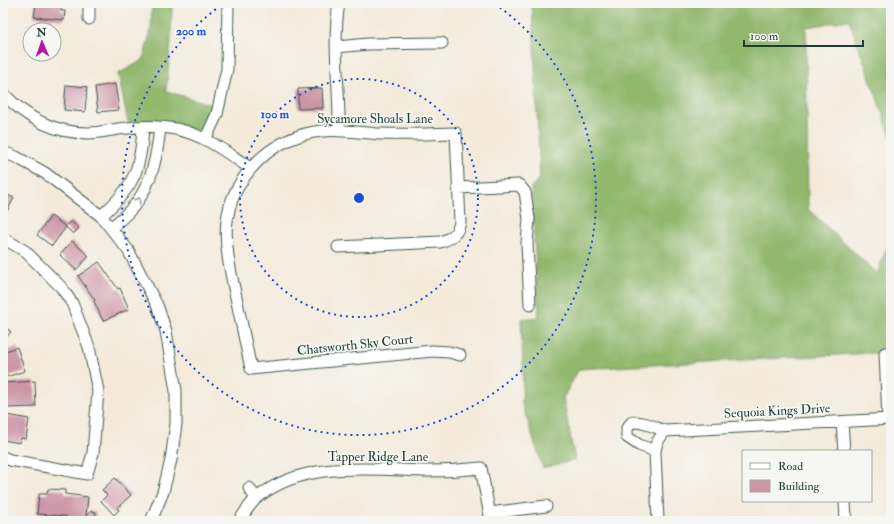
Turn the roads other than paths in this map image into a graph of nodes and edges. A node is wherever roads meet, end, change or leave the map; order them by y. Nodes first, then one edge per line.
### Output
1 (89, 3) edge
2 (228, 3) edge
3 (339, 3) edge
4 (88, 19) dead end
5 (442, 43) dead end
6 (337, 47) junction
7 (3, 93) edge
8 (143, 127) junction
9 (160, 128) junction
10 (339, 130) junction
11 (206, 138) junction
12 (3, 152) edge
13 (250, 168) junction
14 (458, 188) junction
15 (101, 216) junction
16 (111, 228) junction
17 (3, 238) edge
18 (338, 247) dead end
19 (530, 305) dead end
20 (885, 353) dead end
21 (460, 355) dead end
22 (251, 369) joint
23 (889, 419) edge
24 (842, 422) junction
25 (665, 431) junction
26 (656, 447) junction
27 (844, 450) edge
28 (3, 457) edge
29 (249, 488) dead end
30 (256, 498) junction
31 (845, 502) edge
32 (546, 506) dead end
33 (490, 517) edge
34 (151, 521) edge
35 (240, 521) edge
36 (658, 521) edge
37 (846, 521) edge

1 - 4 street
2 - 11 street
3 - 6 street
5 - 6 street
6 - 10 street
7 - 8 street
8 - 9 street
8 - 15 street
9 - 11 street
16 -> 9 street
10 - 13 street, Sycamore Shoals Lane
10 - 14 street, Sycamore Shoals Lane
11 - 13 street
12 - 15 street
13 - 22 street, Sycamore Shoals Lane
14 - 18 street
14 - 19 street
15 - 16 street
16 - 34 street
17 - 28 street
20 - 23 street
21 - 22 street, Chatsworth Sky Court
23 - 24 street, Sequoia Kings Drive
24 - 25 street, Sequoia Kings Drive
24 - 27 street
25 - 26 street
25 - 26 street, Sequoia Kings Drive
26 - 36 street
29 - 30 street
30 - 33 street, Tapper Ridge Lane
30 - 35 street, Tapper Ridge Lane
31 - 37 street
32 - 33 street

